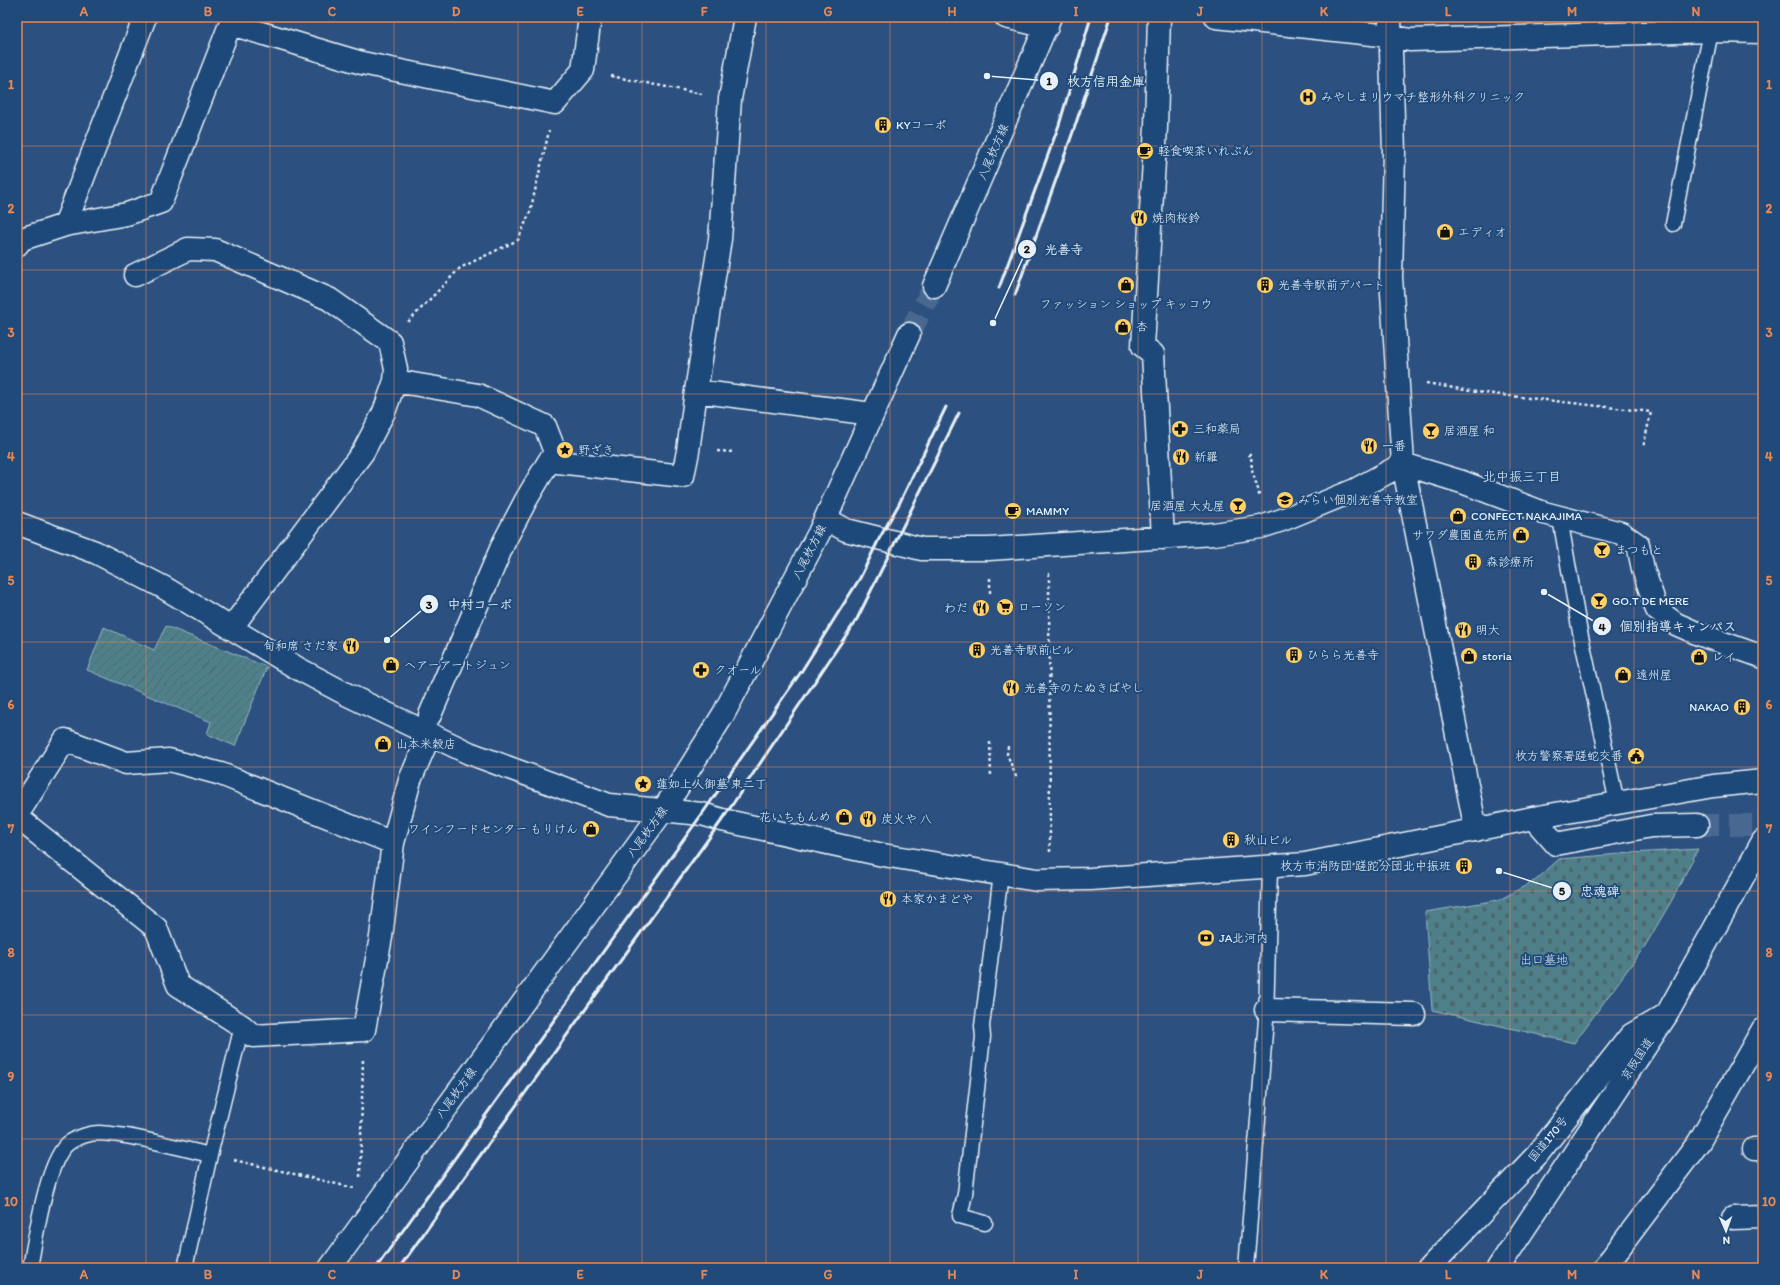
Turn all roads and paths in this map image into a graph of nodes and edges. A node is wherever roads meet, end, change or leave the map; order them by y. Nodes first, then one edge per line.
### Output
1 (145, 17) edge
2 (590, 17) edge
3 (745, 17) edge
4 (1006, 17) edge
5 (1158, 17) edge
6 (1216, 17) edge
7 (232, 20) edge
8 (1048, 22) edge
9 (1390, 26) edge
10 (1711, 31) junction
11 (1763, 32) edge
12 (583, 70) junction
13 (730, 99) junction
14 (555, 104) junction
15 (1673, 224) dead end
16 (65, 225) junction
17 (17, 245) edge
18 (136, 275) dead end
19 (934, 286) tunnel mouth
20 (909, 334) tunnel mouth
21 (390, 342) junction
22 (1398, 379) junction
23 (395, 382) junction
24 (696, 391) junction
25 (872, 414) junction
26 (1643, 448) dead end
27 (1248, 455) dead end
28 (559, 462) junction
29 (1403, 464) junction
30 (1259, 492) dead end
31 (826, 518) junction
32 (1560, 518) junction
33 (17, 523) edge
34 (1163, 538) junction
35 (1049, 544) junction
36 (232, 627) junction
37 (1763, 657) edge
38 (430, 725) junction
39 (990, 742) dead end
40 (1008, 746) dead end
41 (991, 776) dead end
42 (1017, 779) dead end
43 (1763, 781) edge
44 (1616, 803) junction
45 (664, 809) junction
46 (17, 816) edge
47 (1533, 818) junction
48 (1697, 825) tunnel mouth
49 (1476, 830) junction
50 (1763, 841) edge
51 (393, 843) junction
52 (1270, 867) junction
53 (1001, 874) junction
54 (1050, 880) junction
55 (1266, 1010) junction
56 (1414, 1014) dead end
57 (1667, 1014) junction
58 (242, 1026) junction
59 (1763, 1029) edge
60 (364, 1030) junction
61 (210, 1155) junction
62 (360, 1189) junction
63 (383, 1193) junction
64 (1763, 1217) edge
65 (1733, 1218) dead end
66 (984, 1223) dead end
67 (30, 1268) edge
68 (185, 1268) edge
69 (330, 1268) edge
70 (1246, 1268) edge
71 (1429, 1268) edge
72 (1498, 1268) edge
73 (1604, 1268) edge

1 - 16 main road
2 - 12 main road
3 - 13 main road
4 - 8 main road
5 - 34 main road
6 - 9 main road
7 - 14 main road
7 - 16 main road
8 - 19 main road, 八尾枚方線
9 - 10 main road
9 - 22 main road
10 - 11 main road
10 - 15 lane
12 - 13 path
12 - 14 main road
13 - 24 main road
14 - 21 path
16 - 17 main road
18 - 21 main road
20 - 25 main road, 八尾枚方線
21 - 23 main road
22 - 26 path
22 - 29 main road
23 - 28 main road
23 - 36 main road
24 - 25 main road
24 - 28 main road
25 - 31 main road, 八尾枚方線
27 - 30 path
28 - 38 main road
29 - 32 main road
29 - 34 main road
29 - 49 main road
31 - 35 main road
31 - 45 main road, 八尾枚方線
32 - 37 main road
32 - 44 lane
33 - 36 main road
34 - 35 main road
35 - 54 path
36 - 38 main road
38 - 45 main road
38 - 51 main road
39 - 41 path
40 - 42 path
43 - 44 main road
44 - 47 main road
45 - 53 main road
45 - 63 main road, 八尾枚方線
46 - 51 main road
46 - 58 main road
47 - 48 main road
47 - 49 main road
49 - 52 main road
50 - 57 main road, 京阪国道
51 - 60 main road
52 - 54 main road
52 - 55 lane
53 - 54 main road
53 - 66 lane
55 - 56 main road
55 - 70 lane
57 - 71 main road, 国道170号
57 - 72 main road, 京阪国道
58 - 60 main road
58 - 61 lane
59 - 73 main road
60 - 62 path
61 - 62 path
61 - 67 lane
61 - 68 lane
62 - 63 path
63 - 69 main road, 八尾枚方線
64 - 65 main road

